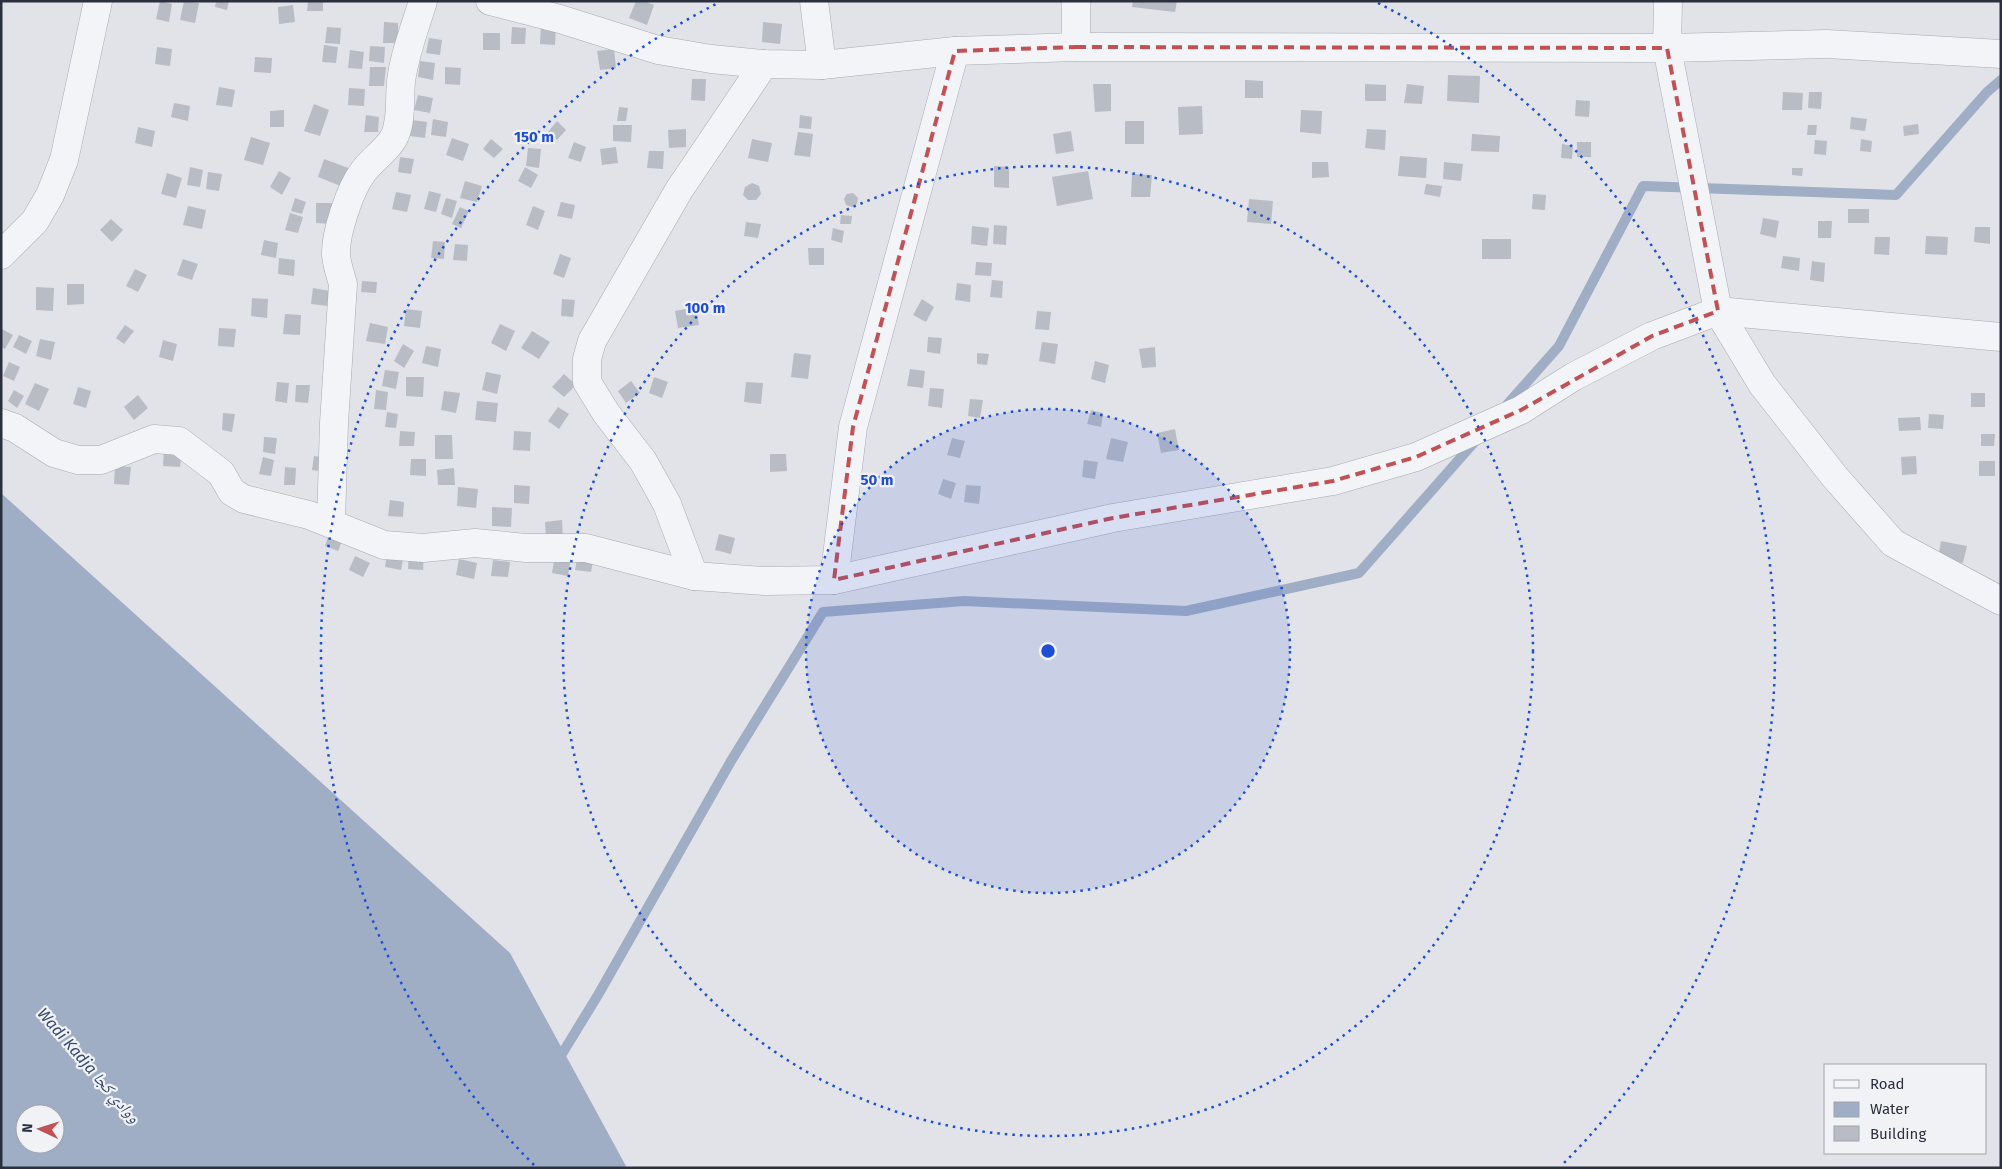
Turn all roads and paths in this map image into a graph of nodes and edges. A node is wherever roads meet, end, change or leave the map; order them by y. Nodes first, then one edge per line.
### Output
1 (98, 1) edge
2 (423, 1) edge
3 (490, 1) edge
4 (814, 1) edge
5 (1076, 1) edge
6 (1668, 1) edge
7 (1076, 47) junction
8 (1667, 48) junction
9 (955, 51) junction
10 (2001, 54) edge
11 (764, 64) junction
12 (822, 65) junction
13 (1, 255) edge
14 (1718, 311) junction
15 (2001, 337) edge
16 (1, 423) edge
17 (331, 522) junction
18 (694, 576) junction
19 (834, 580) junction
20 (2001, 601) edge

1 - 13 street
2 - 17 street
3 - 11 street
4 - 12 street
5 - 7 street
6 - 8 street
7 - 8 street
7 - 9 street
8 - 10 street
8 - 14 street
9 - 12 street
9 - 19 street
11 - 12 street
11 - 18 street
14 - 15 street
14 - 19 street
14 - 20 street
16 - 17 street
17 - 18 street
18 - 19 street

